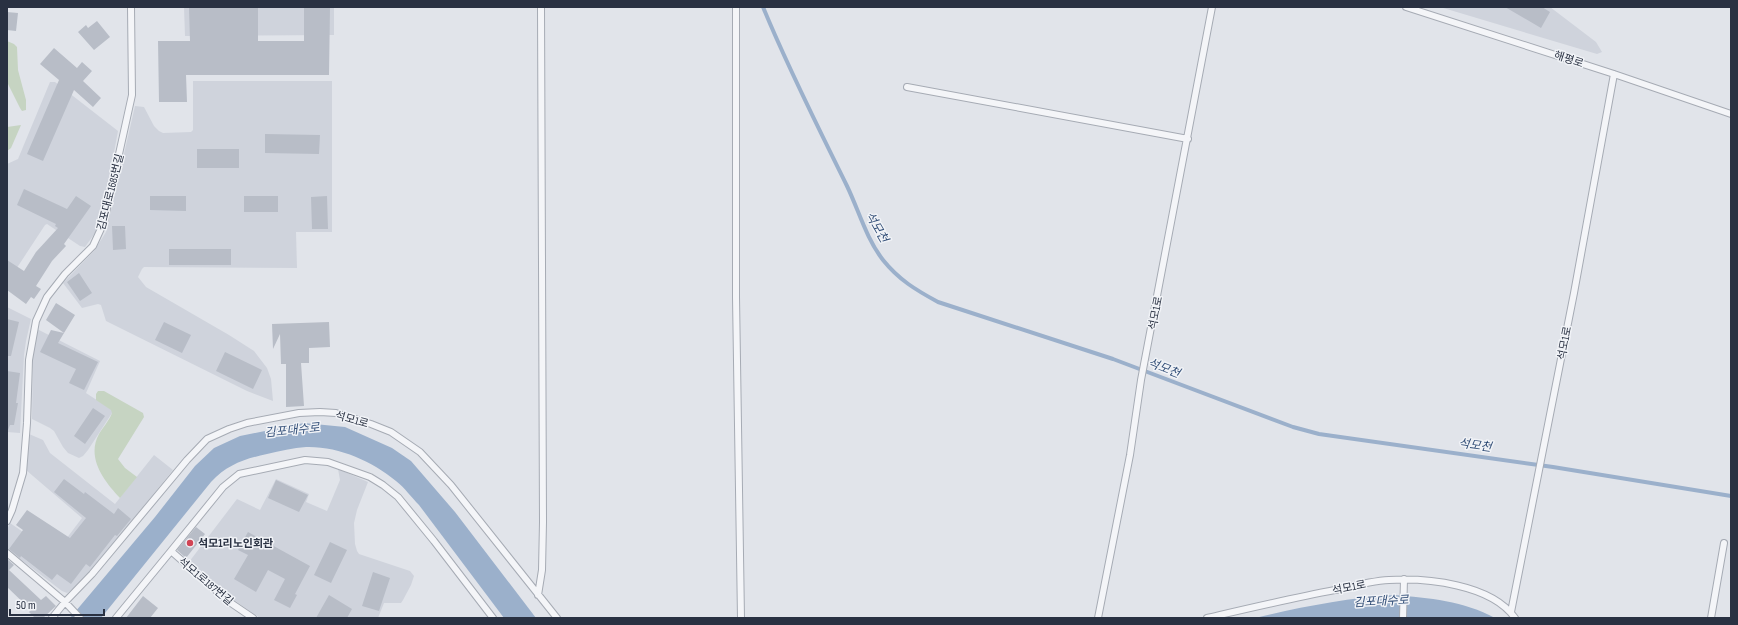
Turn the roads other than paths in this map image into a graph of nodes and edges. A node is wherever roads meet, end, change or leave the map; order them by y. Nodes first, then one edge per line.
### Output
1 (130, 7) edge
2 (541, 7) edge
3 (736, 7) edge
4 (1212, 7) edge
5 (1406, 7) edge
6 (1614, 74) junction
7 (907, 87) dead end
8 (1731, 114) edge
9 (1188, 139) junction
10 (7, 521) edge
11 (1724, 543) dead end
12 (171, 551) junction
13 (7, 553) edge
14 (1404, 579) junction
15 (538, 595) junction
16 (65, 602) junction
17 (1511, 612) junction
18 (52, 618) edge
19 (80, 618) edge
20 (116, 618) edge
21 (254, 618) edge
22 (493, 618) edge
23 (557, 618) edge
24 (741, 618) edge
25 (1098, 618) edge
26 (1207, 618) edge
27 (1403, 618) edge
28 (1515, 618) edge
29 (1711, 618) edge

1 - 10 lane, 김포대로1685번길
2 - 15 lane
3 - 24 lane
4 - 9 lane, 석모1로
5 - 6 lane, 해평로
6 - 8 lane, 해평로
6 - 17 lane, 석모1로
7 - 9 lane
9 - 25 lane, 석모1로
11 - 29 lane
12 - 20 lane, 석모1로187번길
12 - 21 lane, 석모1로187번길
12 - 22 lane
13 - 16 lane
14 - 17 lane, 석모1로
14 - 26 lane, 석모1로
14 - 27 lane
15 - 16 lane, 석모1로
15 - 23 lane, 석모1로
16 - 18 lane, 석모1로
16 - 19 lane
17 - 28 lane, 석모1로

